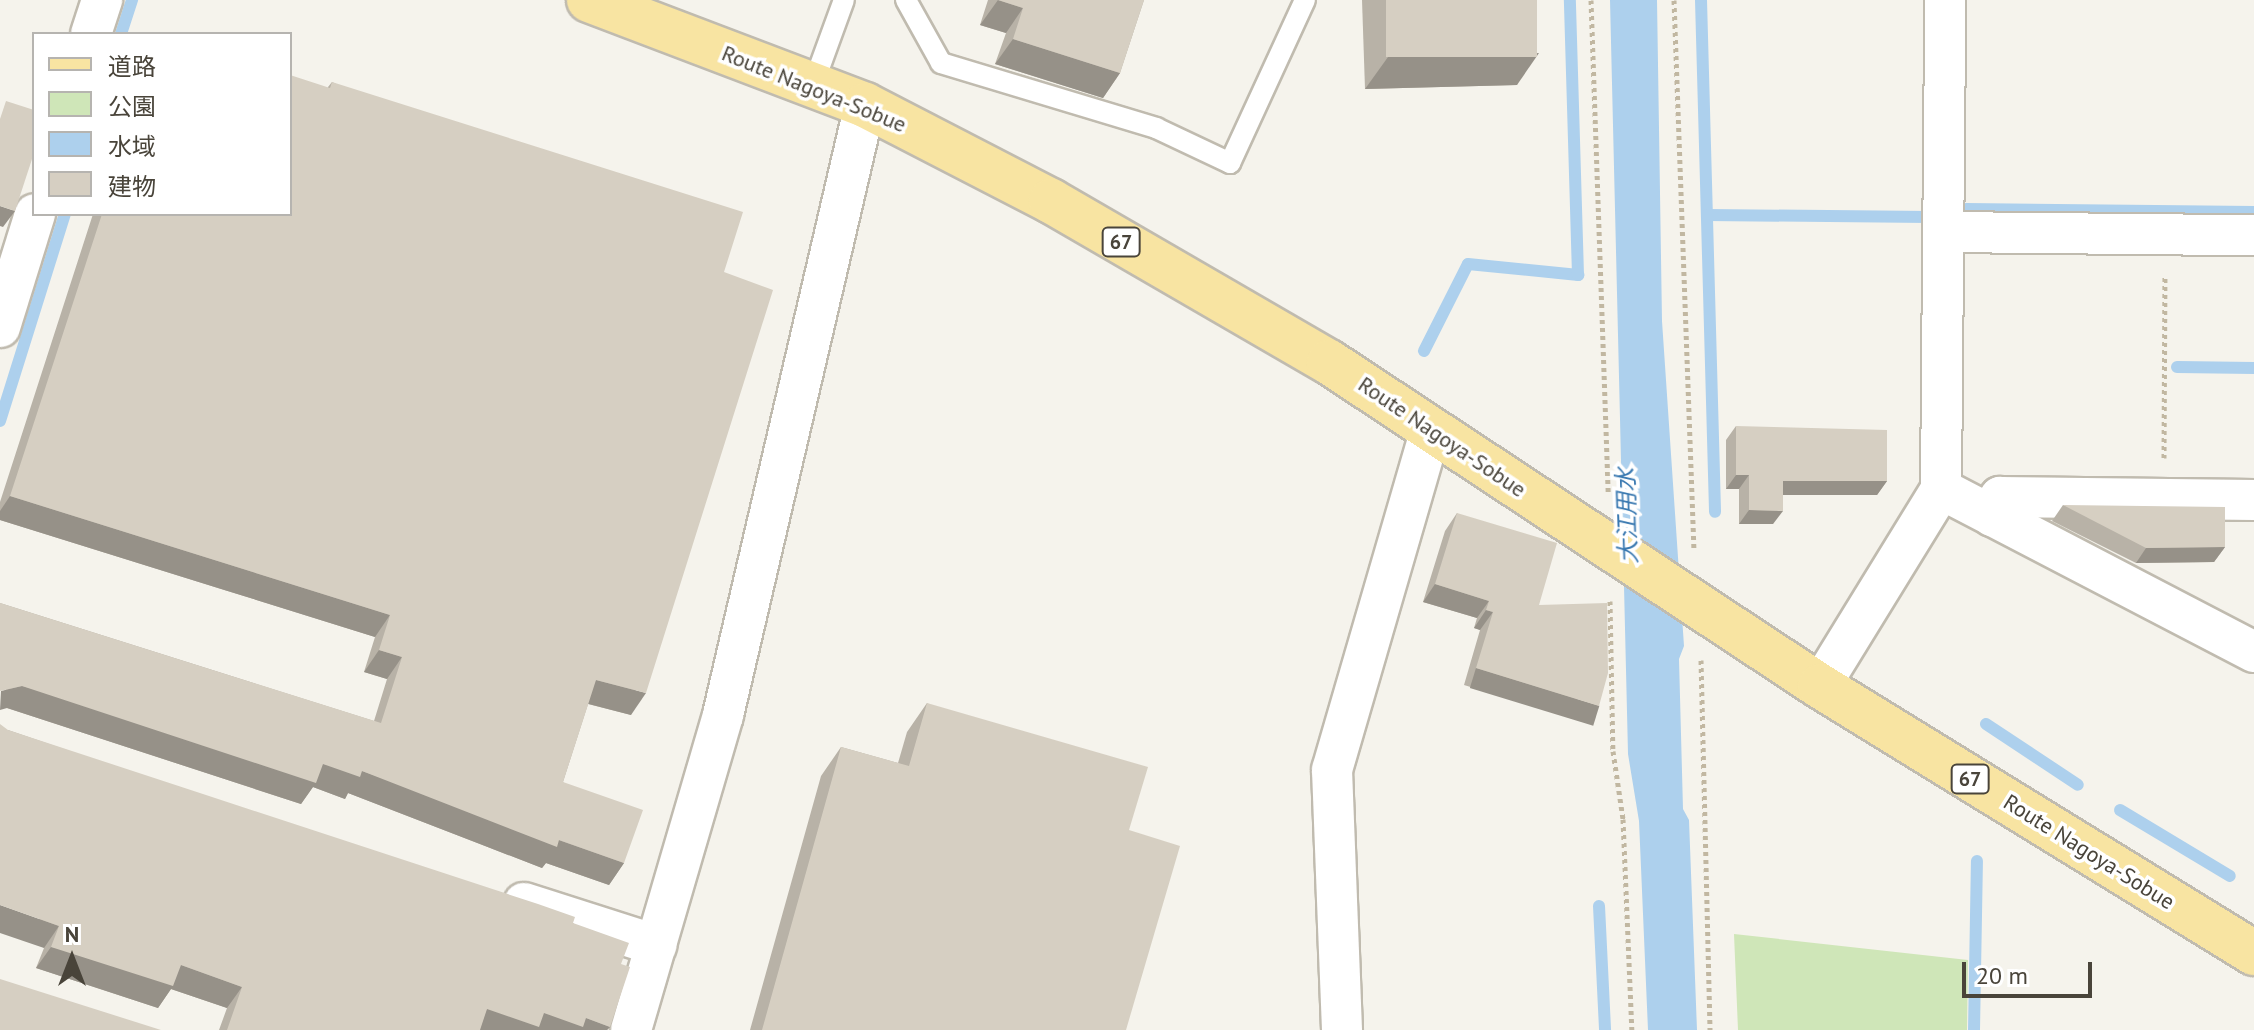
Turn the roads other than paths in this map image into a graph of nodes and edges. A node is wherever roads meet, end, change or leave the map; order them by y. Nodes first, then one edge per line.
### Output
1 (102, 0) edge
2 (589, 0) edge
3 (844, 0) edge
4 (906, 0) edge
5 (1305, 0) edge
6 (1945, 0) edge
7 (92, 32) edge
8 (813, 85) junction
9 (865, 105) junction
10 (34, 216) edge
11 (1944, 232) junction
12 (2254, 235) edge
13 (0, 327) edge
14 (1431, 430) junction
15 (1941, 489) junction
16 (2254, 500) edge
17 (1992, 516) junction
18 (2254, 652) edge
19 (1820, 686) junction
20 (490, 891) edge
21 (656, 945) junction
22 (2254, 953) edge
23 (631, 1030) edge
24 (1342, 1030) edge

1 - 7 street
2 - 8 main road, Route Nagoya-Sobue / 67
3 - 8 lane
4 - 5 lane
6 - 11 street
8 - 9 main road, Route Nagoya-Sobue / 67
9 - 14 main road, Route Nagoya-Sobue / 67
9 - 21 street
10 - 13 street
11 - 12 street
11 - 15 street
14 - 19 main road, Route Nagoya-Sobue / 67
14 - 24 street
15 - 17 street
15 - 19 street
16 - 17 street
17 - 18 street
19 - 22 main road, Route Nagoya-Sobue / 67
20 - 21 street
21 - 23 street

